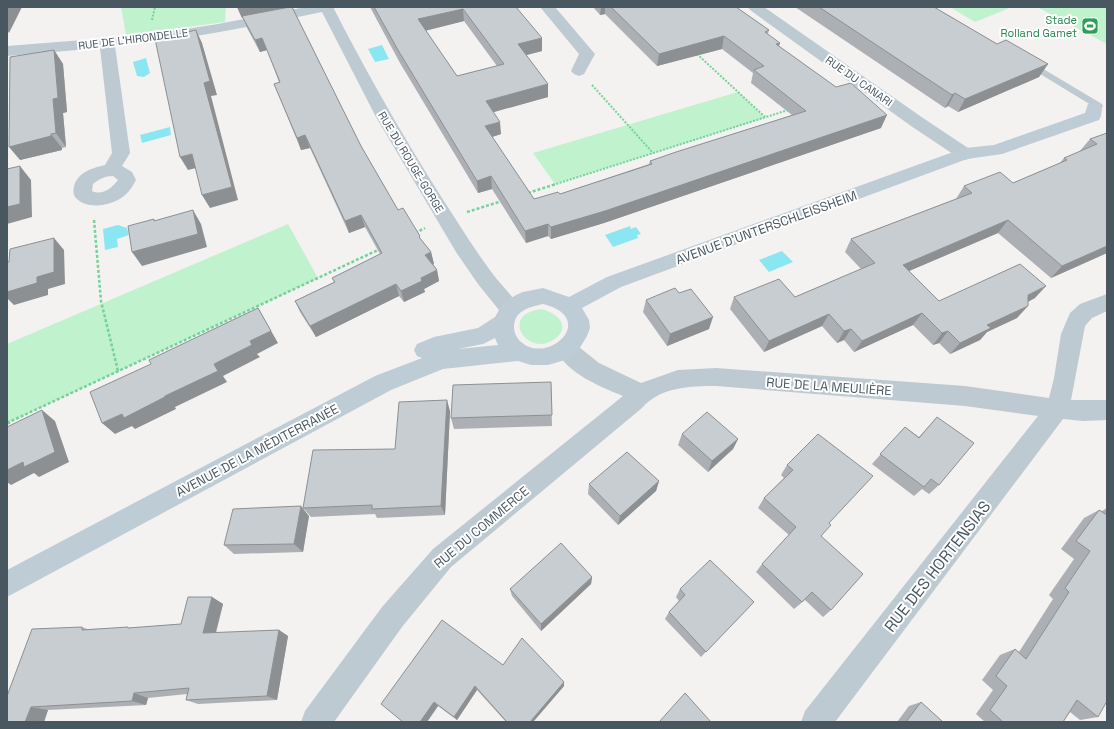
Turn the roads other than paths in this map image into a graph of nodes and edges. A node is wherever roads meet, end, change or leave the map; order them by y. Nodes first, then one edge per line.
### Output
1 (327, 7) edge
2 (547, 7) edge
3 (755, 7) edge
4 (107, 43) junction
5 (7, 51) edge
6 (1020, 59) edge
7 (580, 71) road end
8 (1100, 106) edge
9 (965, 154) junction
10 (98, 199) road end
11 (1107, 302) edge
12 (569, 306) junction
13 (506, 316) junction
14 (566, 349) junction
15 (519, 352) junction
16 (641, 393) junction
17 (1057, 410) junction
18 (1107, 410) edge
19 (7, 569) edge
20 (7, 584) edge
21 (316, 722) edge
22 (816, 722) edge

1 - 4 street, RUE DE L'HIRONDELLE
1 - 13 street, RUE DU ROUGE-GORGE
2 - 7 street
3 - 9 street, RUE DU CANARI
4 - 5 street, RUE DE L'HIRONDELLE
4 - 10 street
6 - 8 lane
8 - 9 street, AVENUE D'UNTERSCHLEISSHEIM
9 - 12 street, AVENUE D'UNTERSCHLEISSHEIM
11 - 17 street
12 - 13 street
12 - 14 street
13 - 15 street
13 - 19 street, AVENUE DE LA MÉDITERRANÉE
14 - 15 street
14 - 16 street
15 - 20 street, AVENUE DE LA MÉDITERRANÉE
16 - 17 street, RUE DE LA MEULIÈRE
16 - 21 street, RUE DU COMMERCE
17 - 18 street, RUE DE LA MEULIÈRE
17 - 22 street, RUE DES HORTENSIAS

